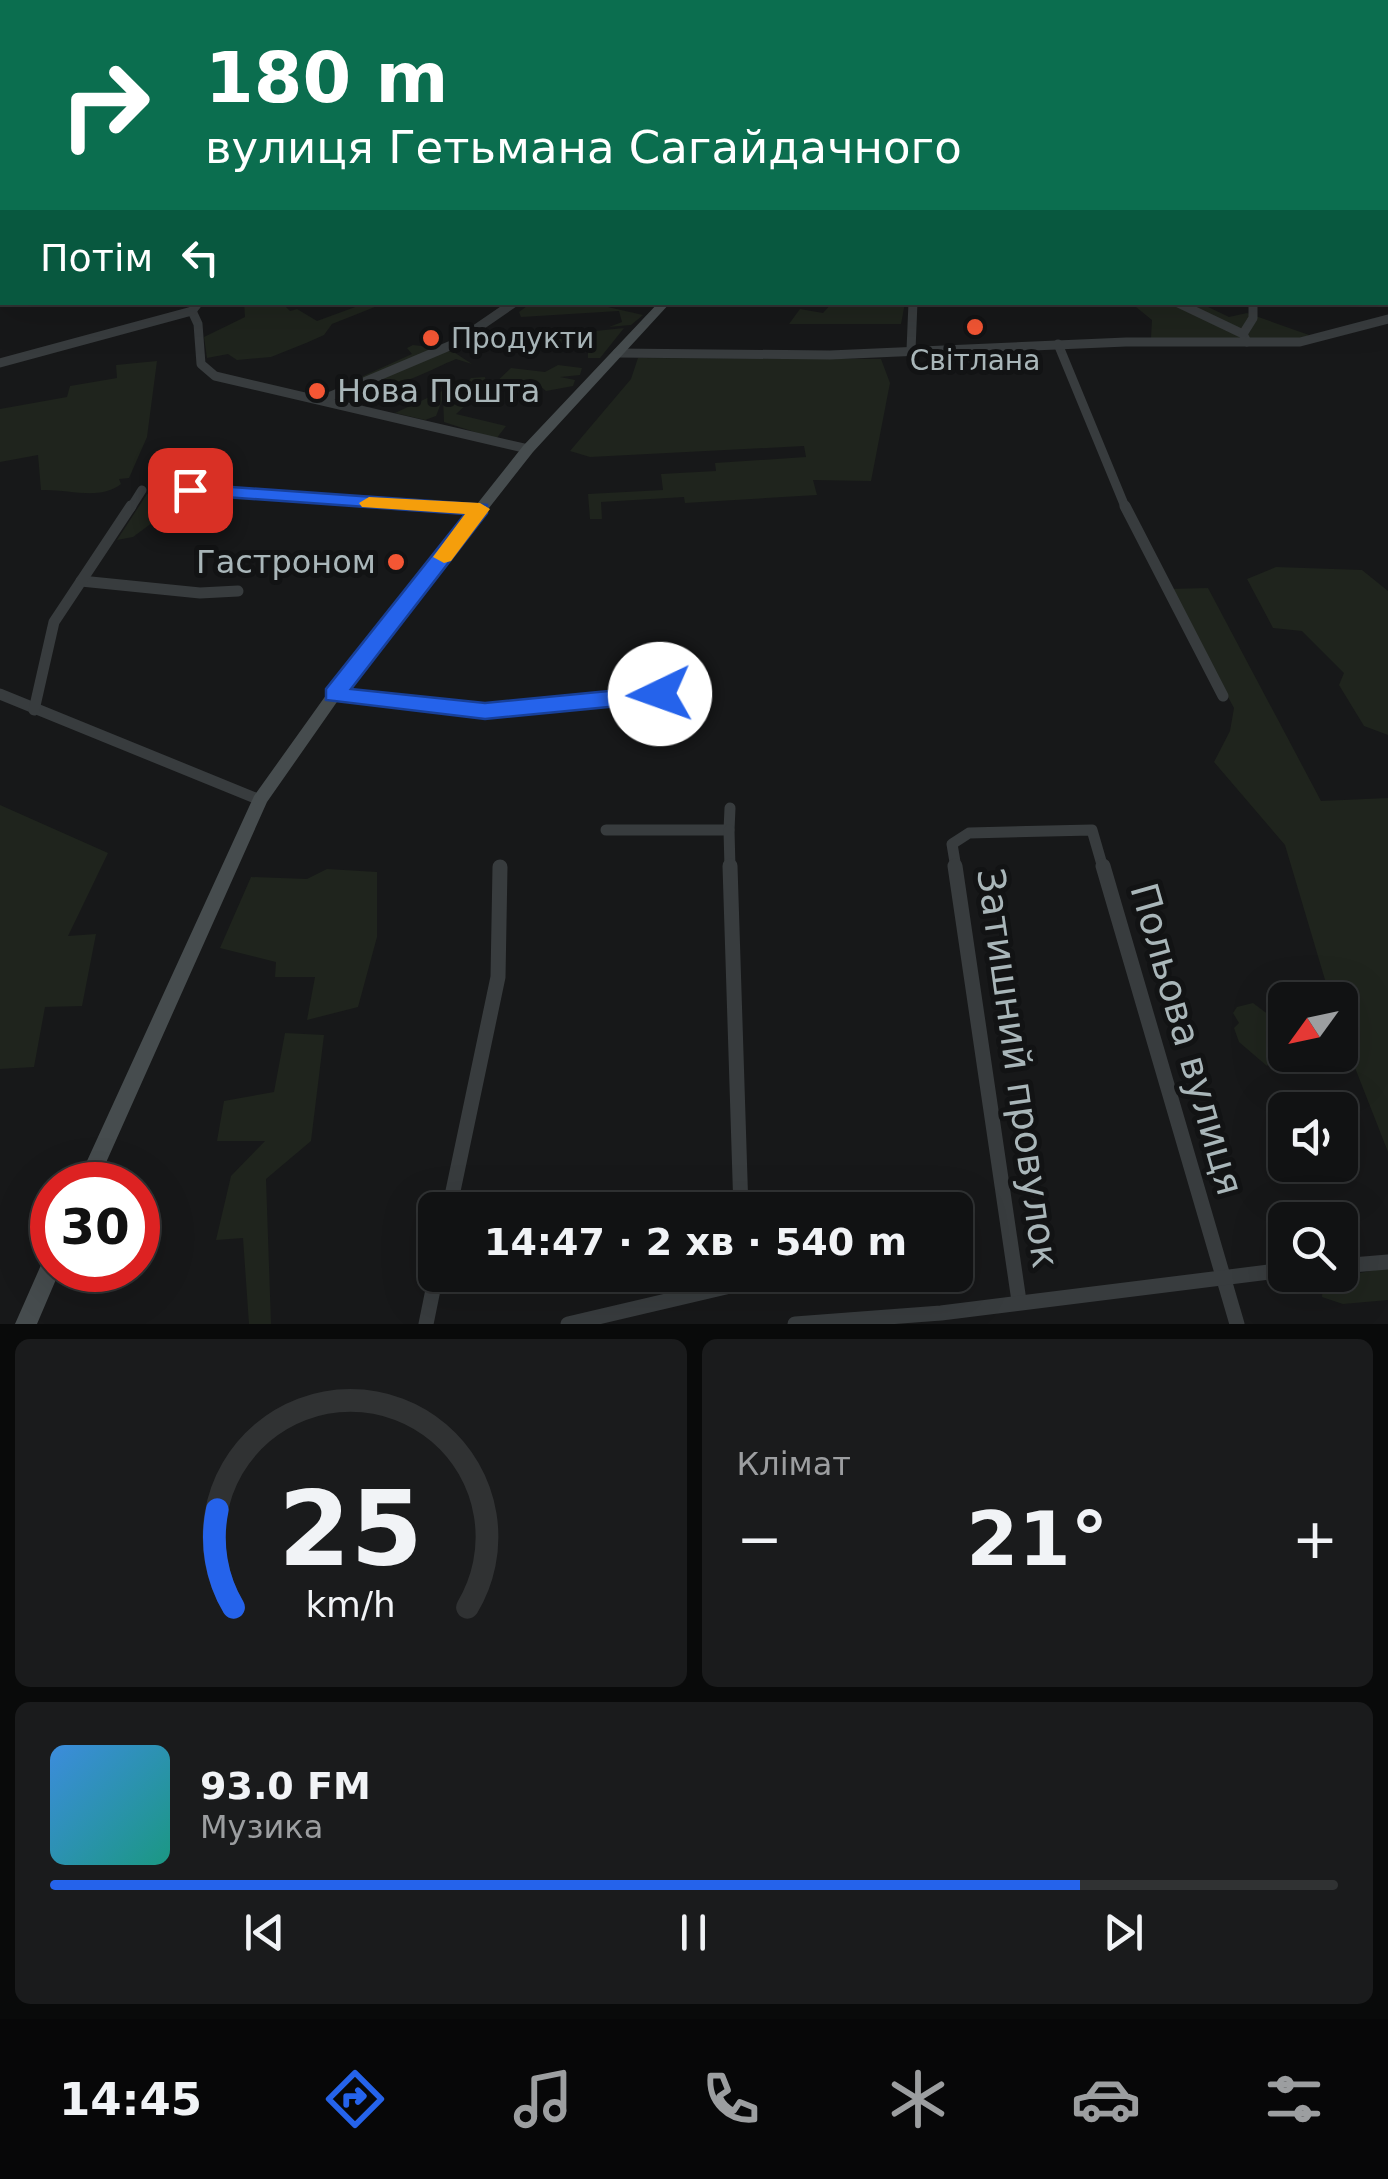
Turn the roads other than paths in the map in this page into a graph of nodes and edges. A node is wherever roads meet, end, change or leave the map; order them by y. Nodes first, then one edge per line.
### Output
1 (511, 305) edge
2 (663, 305) edge
3 (913, 305) edge
4 (1182, 305) edge
5 (1253, 305) edge
6 (196, 307) edge
7 (1388, 320) edge
8 (1245, 338) junction
9 (1058, 344) junction
10 (911, 350) junction
11 (617, 353) junction
12 (0, 363) edge
13 (324, 398) junction
14 (528, 449) junction
15 (142, 490) dead end
16 (190, 490) dead end
17 (480, 509) junction
18 (81, 581) junction
19 (238, 592) dead end
20 (696, 692) dead end
21 (0, 694) edge
22 (334, 695) junction
23 (1222, 696) dead end
24 (34, 710) junction
25 (260, 800) junction
26 (730, 808) dead end
27 (606, 830) dead end
28 (729, 830) junction
29 (952, 844) joint
30 (500, 868) dead end
31 (96, 1162) edge
32 (454, 1192) edge
33 (740, 1192) edge
34 (1388, 1262) edge
35 (1358, 1264) edge
36 (1268, 1271) edge
37 (1222, 1275) junction
38 (40, 1292) edge
39 (433, 1292) edge
40 (692, 1292) edge
41 (1019, 1301) junction
42 (942, 1318) edge
43 (13, 1324) edge
44 (26, 1324) edge
45 (426, 1324) edge
46 (568, 1324) edge
47 (795, 1324) edge
48 (1237, 1324) edge

1 - 13 street
2 - 11 main road
3 - 10 street
4 - 8 street
5 - 8 street
6 - 12 street
6 - 13 street
7 - 8 street
8 - 9 street
9 - 10 street
9 - 23 street
10 - 11 street
11 - 14 main road
13 - 14 street
14 - 17 main road
15 - 18 street
16 - 17 street
17 - 22 main road
18 - 19 street
18 - 24 street
20 - 22 street
21 - 24 street
22 - 25 main road
24 - 25 street
25 - 31 main road
26 - 28 street
27 - 28 street
28 - 33 street
29 - 37 street, Польова вулиця
29 - 41 street, Затишний провулок
30 - 32 street
34 - 35 street
36 - 37 street
37 - 41 street
37 - 48 street, Польова вулиця
38 - 44 main road
39 - 45 street
40 - 46 street
41 - 42 street
42 - 47 street
43 - 44 street

